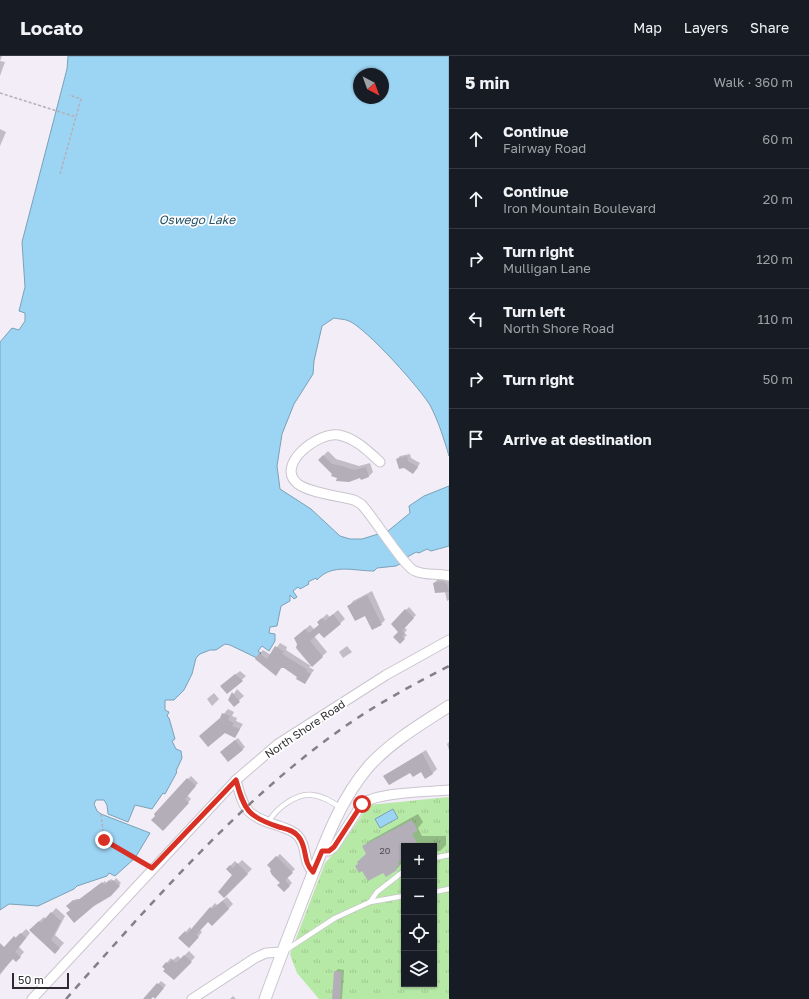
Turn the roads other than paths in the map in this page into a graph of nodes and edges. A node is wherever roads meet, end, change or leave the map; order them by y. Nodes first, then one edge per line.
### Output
1 (380, 462) dead end
2 (449, 576) edge
3 (449, 640) edge
4 (449, 706) edge
5 (236, 780) junction
6 (449, 790) edge
7 (341, 808) junction
8 (268, 823) junction
9 (322, 851) junction
10 (449, 855) edge
11 (437, 857) edge
12 (313, 872) junction
13 (401, 873) edge
14 (449, 889) edge
15 (437, 891) edge
16 (401, 897) edge
17 (370, 902) junction
18 (283, 952) junction
19 (32, 999) edge
20 (192, 999) edge
21 (265, 999) edge

1 - 2 street
3 - 5 street, North Shore Road
4 - 7 street
5 - 8 street
5 - 19 street, North Shore Road
6 - 9 street
7 - 8 lane
7 - 9 street
8 - 12 street
9 - 12 street
10 - 11 lane
12 - 18 street
13 - 17 lane
14 - 15 lane
16 - 17 lane
17 - 18 lane
18 - 20 street
18 - 21 street

